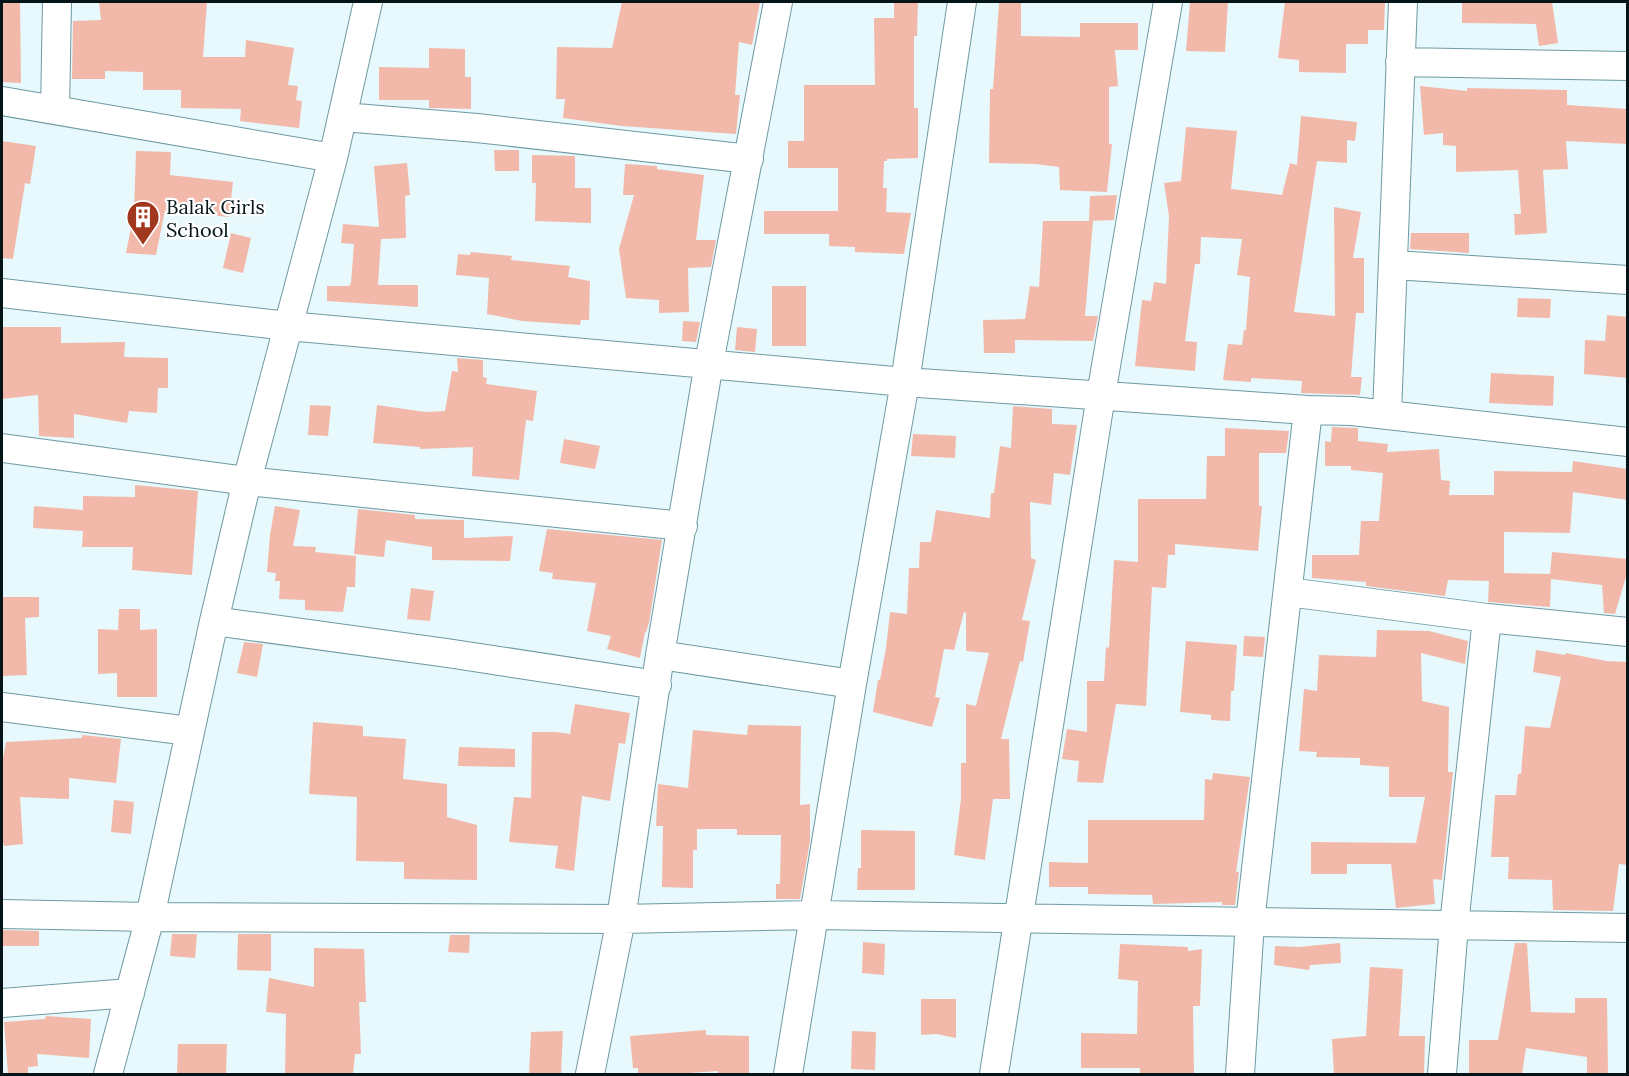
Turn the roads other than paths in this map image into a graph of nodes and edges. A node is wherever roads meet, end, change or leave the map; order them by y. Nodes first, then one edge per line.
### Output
1 (57, 2) edge
2 (368, 2) edge
3 (778, 2) edge
4 (962, 2) edge
5 (1168, 2) edge
6 (1403, 2) edge
7 (1400, 62) junction
8 (1628, 66) edge
9 (2, 100) edge
10 (56, 110) junction
11 (343, 117) junction
12 (333, 158) junction
13 (748, 159) junction
14 (1394, 265) junction
15 (1628, 280) edge
16 (2, 293) edge
17 (288, 326) junction
18 (709, 363) junction
19 (905, 382) junction
20 (1101, 395) junction
21 (1308, 410) junction
22 (1387, 414) junction
23 (1628, 442) edge
24 (2, 448) edge
25 (247, 481) junction
26 (682, 526) junction
27 (1288, 591) junction
28 (1487, 618) junction
29 (214, 621) junction
30 (1628, 632) edge
31 (660, 655) junction
32 (852, 684) junction
33 (657, 685) junction
34 (2, 707) edge
35 (189, 731) junction
36 (2, 914) edge
37 (815, 915) junction
38 (150, 917) junction
39 (621, 919) junction
40 (1019, 919) junction
41 (1250, 922) junction
42 (1454, 926) junction
43 (1628, 928) edge
44 (130, 993) junction
45 (2, 1003) edge
46 (108, 1074) edge
47 (590, 1074) edge
48 (789, 1074) edge
49 (994, 1074) edge
50 (1240, 1074) edge
51 (1442, 1074) edge

1 - 10 street
2 - 11 street
3 - 13 street
4 - 19 street
5 - 20 street
6 - 7 street
7 - 8 street
7 - 14 street
9 - 10 street
10 - 12 street
11 - 12 street
11 - 13 street
12 - 17 street
13 - 18 street
14 - 15 street
14 - 22 street
16 - 17 street
17 - 18 street
17 - 25 street
18 - 19 street
18 - 26 street
19 - 20 street
19 - 32 street
20 - 21 street
20 - 40 street
21 - 22 street
21 - 27 street
22 - 23 street
24 - 25 street
25 - 26 street
25 - 29 street
26 - 31 street
27 - 28 street
27 - 41 street
28 - 30 street
28 - 42 street
29 - 33 street
29 - 35 street
31 - 32 street
31 - 33 street
32 - 37 street
33 - 39 street
34 - 35 street
35 - 38 street
36 - 38 street
37 - 39 street
37 - 40 street
37 - 48 street
38 - 39 street
38 - 44 street
39 - 47 street
40 - 41 street
40 - 49 street
41 - 42 street
41 - 50 street
42 - 43 street
42 - 51 street
44 - 45 street
44 - 46 street

